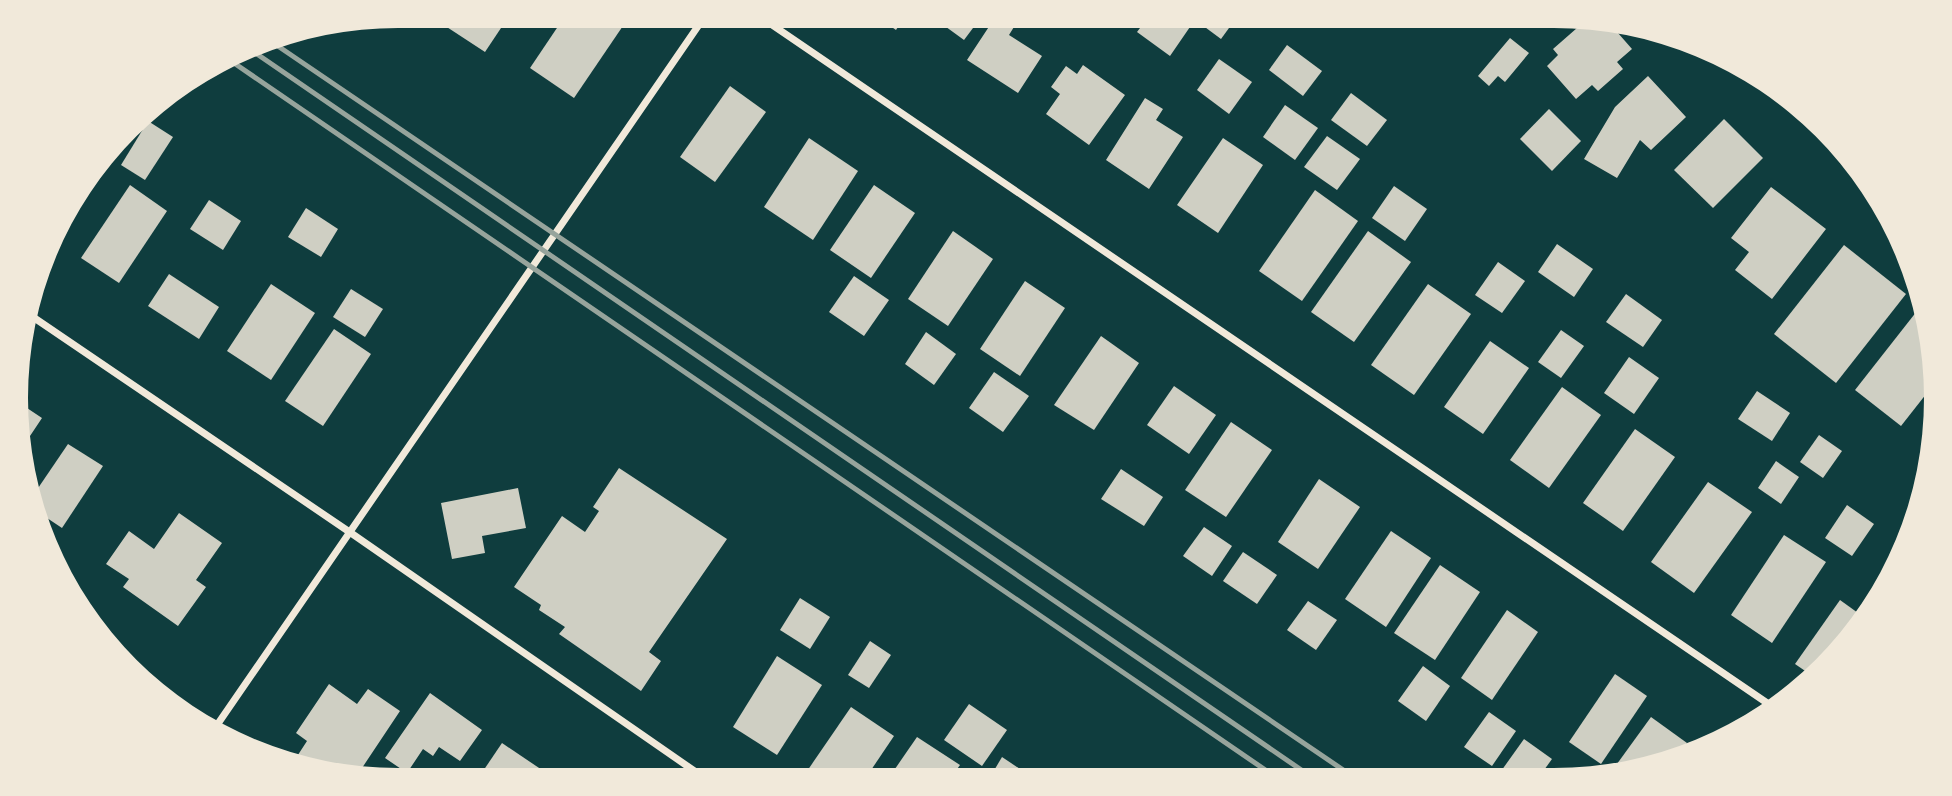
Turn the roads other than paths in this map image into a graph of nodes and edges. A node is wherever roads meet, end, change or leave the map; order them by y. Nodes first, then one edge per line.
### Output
1 (697, 28) edge
2 (777, 28) edge
3 (37, 319) edge
4 (351, 533) junction
5 (1765, 702) edge
6 (219, 722) edge
7 (690, 768) edge

1 - 4 street
2 - 5 street
3 - 4 street
4 - 6 street
4 - 7 street

